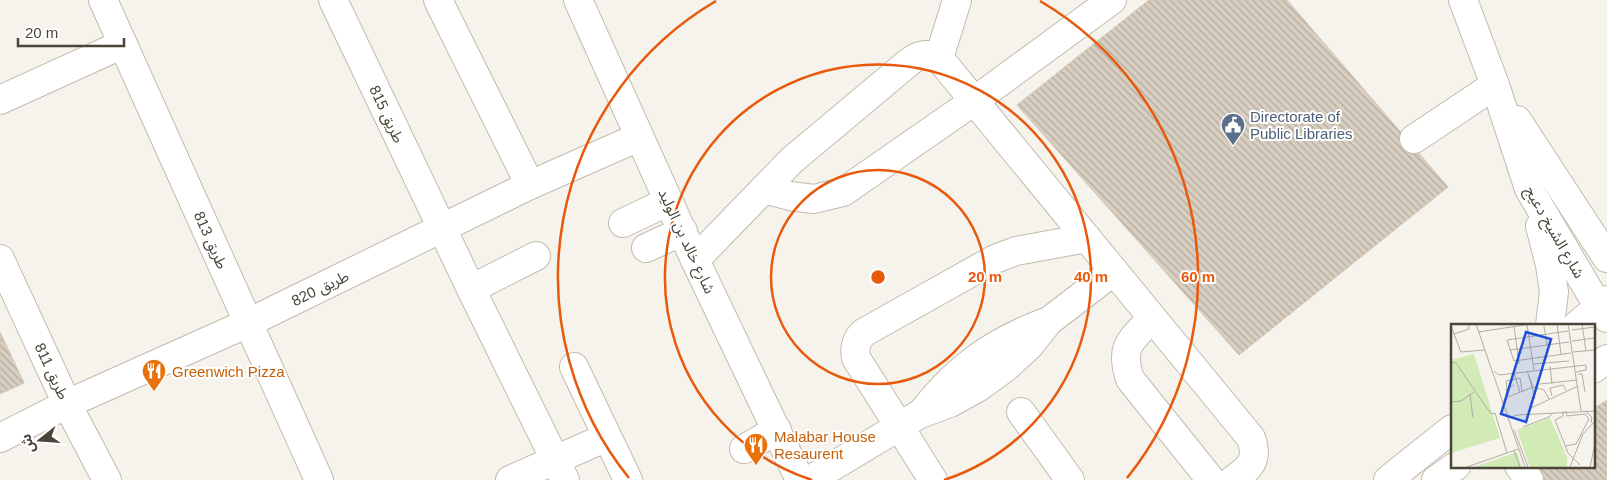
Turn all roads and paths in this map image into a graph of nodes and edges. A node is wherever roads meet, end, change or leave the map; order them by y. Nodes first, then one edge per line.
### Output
1 (103, 0) edge
2 (333, 0) edge
3 (438, 0) edge
4 (578, 0) edge
5 (957, 0) edge
6 (1112, 0) edge
7 (1463, 0) edge
8 (123, 44) junction
9 (939, 58) junction
10 (1495, 85) junction
11 (0, 100) edge
12 (974, 101) junction
13 (639, 137) junction
14 (1414, 139) dead end
15 (530, 185) junction
16 (764, 189) junction
17 (1528, 189) junction
18 (669, 202) junction
19 (623, 223) dead end
20 (441, 228) junction
21 (683, 231) junction
22 (1087, 238) junction
23 (646, 248) dead end
24 (536, 256) dead end
25 (1607, 258) edge
26 (0, 259) edge
27 (695, 260) junction
28 (1114, 271) junction
29 (470, 289) junction
30 (1604, 308) edge
31 (1152, 318) junction
32 (248, 323) junction
33 (1550, 324) edge
34 (1579, 324) edge
35 (1607, 359) edge
36 (574, 367) dead end
37 (1594, 368) edge
38 (67, 404) junction
39 (1021, 412) dead end
40 (910, 421) junction
41 (777, 430) junction
42 (1451, 430) edge
43 (607, 437) junction
44 (0, 438) edge
45 (744, 449) dead end
46 (1453, 468) edge
47 (1520, 468) edge
48 (560, 470) edge
49 (107, 480) edge
50 (320, 480) edge
51 (510, 480) edge
52 (628, 480) edge
53 (800, 480) edge
54 (810, 480) edge
55 (933, 480) edge
56 (1070, 480) edge
57 (1211, 480) edge
58 (1233, 480) edge
59 (1388, 480) edge
60 (1436, 480) edge
61 (1529, 480) edge

1 - 8 street, طريق 813
2 - 20 street, طريق 815
3 - 15 street
4 - 13 street, شارع خالد بن الوليد
5 - 9 street
6 - 12 street
7 - 10 street, شارع الشيخ دعيج
8 - 11 street
8 - 32 street, طريق 813
9 - 12 street
9 - 16 street
10 - 14 street
10 - 17 street, شارع الشيخ دعيج
10 - 25 street, شارع الشيخ دعيج
12 - 16 street
12 - 22 street
13 - 15 street, طريق 820
13 - 18 street, شارع خالد بن الوليد
15 - 20 street, طريق 820
16 - 27 street
17 - 30 street, شارع الشيخ دعيج
17 - 33 street
18 - 19 street
18 - 21 street, شارع خالد بن الوليد
20 - 29 street
20 - 32 street, طريق 820
21 - 23 street
21 - 27 street, شارع خالد بن الوليد
22 - 28 street
22 - 40 street
24 - 29 street
26 - 38 street, طريق 811
27 - 41 street, شارع خالد بن الوليد
28 - 31 street
28 - 40 street
29 - 48 street
30 - 34 street
31 - 57 street
31 - 58 street
32 - 38 street, طريق 820
32 - 50 street, طريق 813
35 - 37 street
36 - 43 street
38 - 44 street, طريق 820
38 - 49 street, طريق 811
39 - 56 street
40 - 54 street
40 - 55 street
41 - 45 street
41 - 53 street, شارع خالد بن الوليد
42 - 59 street
43 - 48 street
43 - 52 street
46 - 60 street
47 - 61 street
48 - 51 street

